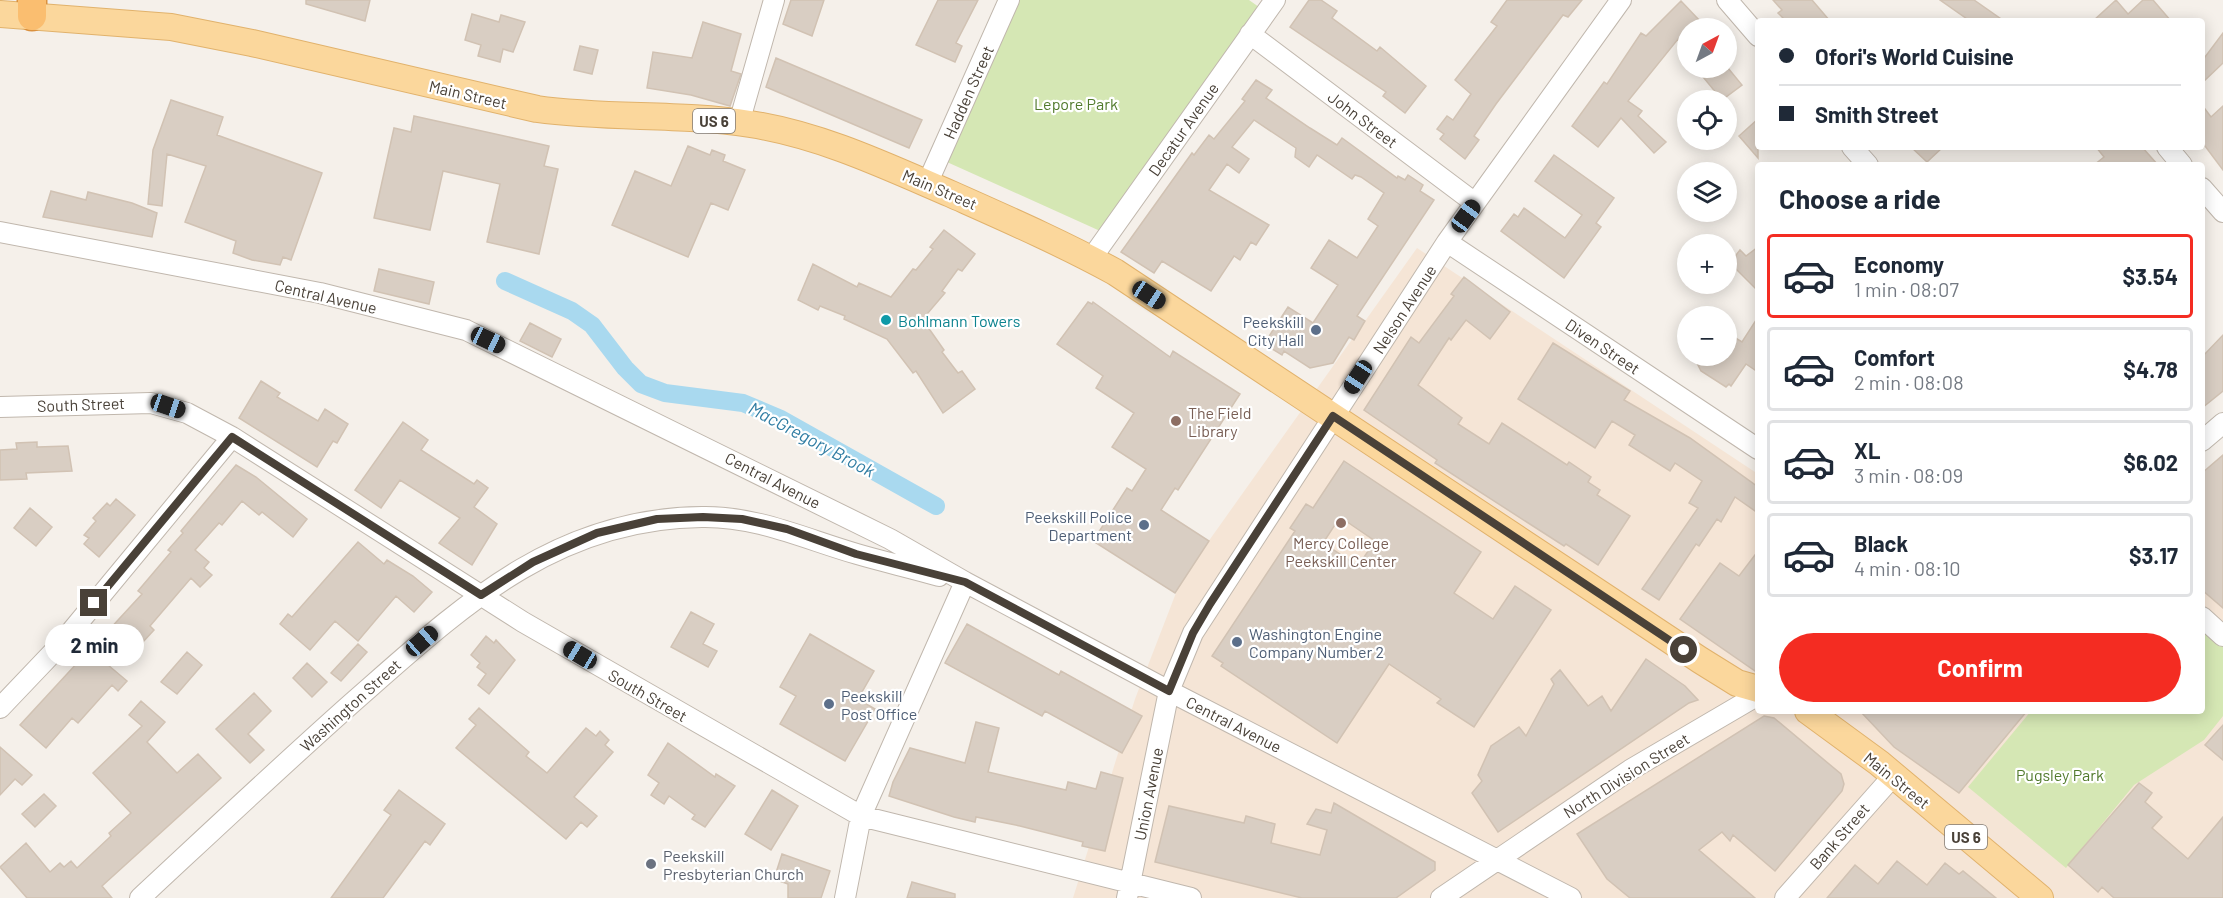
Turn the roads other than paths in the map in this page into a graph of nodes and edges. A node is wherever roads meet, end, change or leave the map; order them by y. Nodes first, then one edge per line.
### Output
1 (774, 0) edge
2 (1009, 0) edge
3 (1275, 0) edge
4 (1621, 0) edge
5 (1727, 0) edge
6 (32, 8) edge
7 (0, 14) edge
8 (1755, 33) edge
9 (1250, 34) junction
10 (739, 123) junction
11 (1855, 150) edge
12 (2170, 150) edge
13 (1865, 162) edge
14 (2180, 162) edge
15 (927, 183) junction
16 (2205, 192) edge
17 (1476, 203) junction
18 (2223, 213) edge
19 (0, 232) edge
20 (1447, 242) junction
21 (1091, 259) junction
22 (0, 407) edge
23 (1333, 416) junction
24 (2223, 423) edge
25 (232, 437) junction
26 (2205, 438) edge
27 (1755, 447) edge
28 (965, 582) junction
29 (481, 595) junction
30 (2205, 620) edge
31 (2223, 636) edge
32 (1755, 688) edge
33 (1169, 691) junction
34 (1755, 696) edge
35 (0, 708) edge
36 (1819, 715) edge
37 (1893, 775) junction
38 (861, 816) junction
39 (1497, 860) junction
40 (1129, 891) edge
41 (140, 898) edge
42 (845, 898) edge
43 (1191, 898) edge
44 (1441, 898) edge
45 (1571, 898) edge
46 (1785, 898) edge
47 (2040, 898) edge

1 - 10 street
2 - 15 street, Hadden Street
3 - 9 street, Decatur Avenue
4 - 17 street, Nelson Avenue
5 - 8 street
6 - 7 main road, Main Street / US 6
6 - 10 main road, Main Street / US 6
9 - 17 street, John Street
9 - 21 street, Decatur Avenue
10 - 15 main road, Main Street / US 6
11 - 13 street
12 - 14 street
15 - 21 main road, Main Street / US 6
16 - 18 street
17 - 20 street, Nelson Avenue
19 - 28 street, Central Avenue
20 - 23 street, Nelson Avenue
20 - 27 street, Diven Street
21 - 23 main road, Main Street / US 6
22 - 25 street, South Street
23 - 32 main road, Main Street / US 6
23 - 33 street, Nelson Avenue
24 - 26 street
25 - 29 street, South Street
25 - 35 street
28 - 29 street, Washington Street
28 - 33 street, Central Avenue
28 - 38 street
29 - 38 street, South Street
29 - 41 street, Washington Street
30 - 31 street
33 - 39 street, Central Avenue
33 - 40 street, Union Avenue
34 - 39 street, North Division Street
36 - 37 main road, Main Street / US 6
37 - 46 street, Bank Street
37 - 47 main road, Main Street / US 6
38 - 40 street, South Street
38 - 42 street
39 - 44 street, North Division Street
39 - 45 street, Central Avenue
40 - 43 street, South Street

